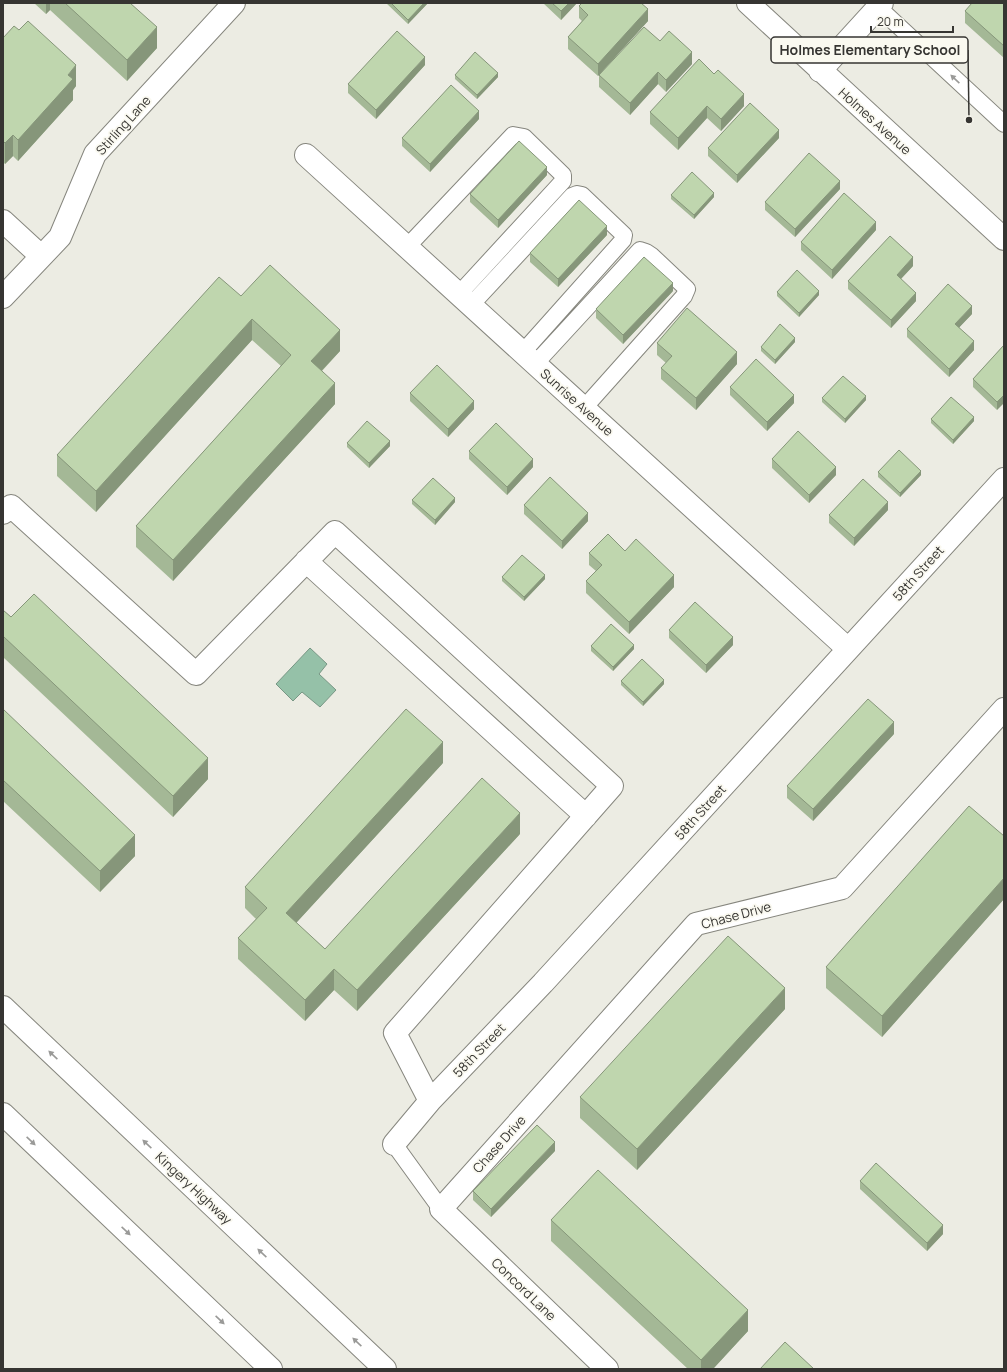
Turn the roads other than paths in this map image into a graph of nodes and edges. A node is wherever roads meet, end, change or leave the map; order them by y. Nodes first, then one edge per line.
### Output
1 (748, 3) edge
2 (880, 5) edge
3 (224, 7) edge
4 (820, 70) junction
5 (1004, 124) edge
6 (306, 154) dead end
7 (3, 221) edge
8 (1004, 239) edge
9 (407, 247) junction
10 (41, 256) junction
11 (3, 297) edge
12 (465, 300) junction
13 (529, 358) junction
14 (584, 408) junction
15 (1004, 479) edge
16 (3, 513) edge
17 (306, 561) junction
18 (848, 650) junction
19 (1004, 709) edge
20 (586, 816) junction
21 (3, 1008) edge
22 (430, 1101) junction
23 (3, 1114) edge
24 (394, 1144) joint
25 (441, 1209) junction
26 (271, 1369) edge
27 (385, 1369) edge
28 (607, 1369) edge

1 - 4 main road, Holmes Avenue
2 - 4 main road
5 -> 2 lane
3 - 10 main road, Stirling Lane
4 - 8 main road, Holmes Avenue
6 - 9 main road, Sunrise Avenue
7 - 10 main road
9 - 12 main road, Sunrise Avenue
9 - 12 lane
10 - 11 main road, Stirling Lane
12 - 13 main road, Sunrise Avenue
12 - 13 lane
13 - 14 main road, Sunrise Avenue
13 - 14 lane
14 - 18 main road, Sunrise Avenue
15 - 18 main road, 58th Street
16 - 17 main road
17 - 20 main road
17 - 20 main road
18 - 22 main road, 58th Street
19 - 25 main road, Chase Drive
20 - 22 main road
27 -> 21 main road, Kingery Highway
22 - 24 main road, 58th Street
23 -> 26 main road
24 - 25 lane
25 - 28 main road, Concord Lane

